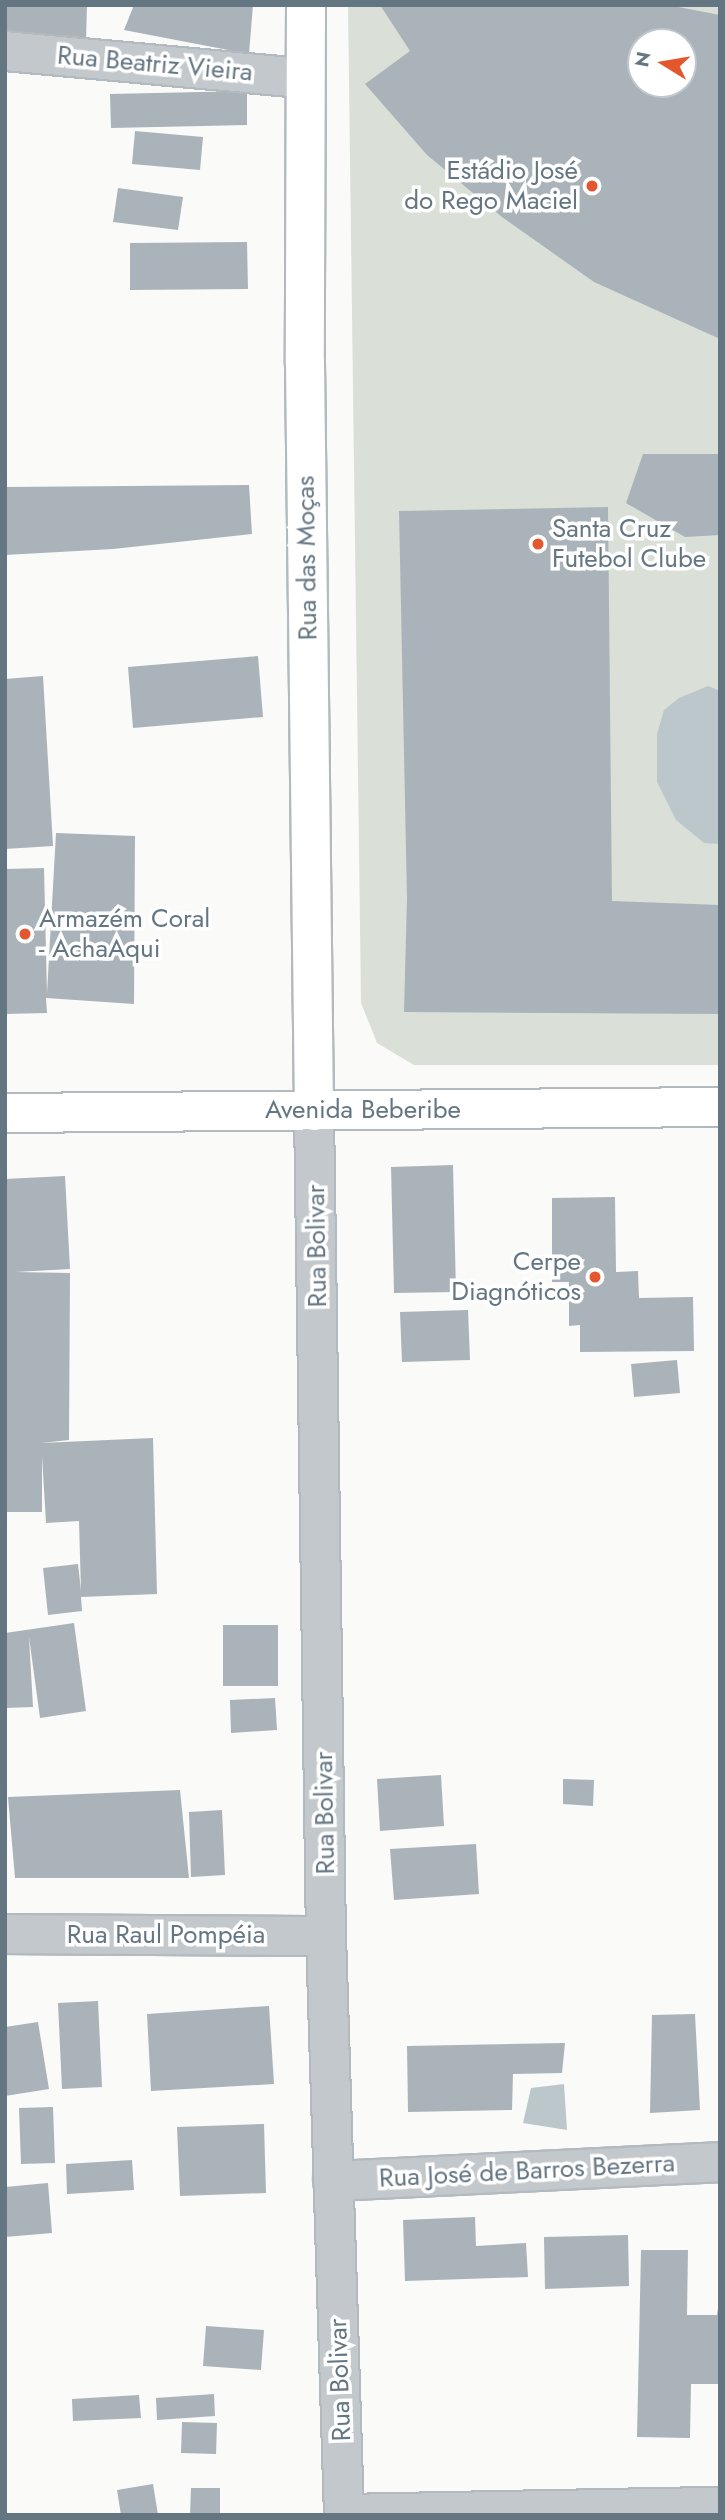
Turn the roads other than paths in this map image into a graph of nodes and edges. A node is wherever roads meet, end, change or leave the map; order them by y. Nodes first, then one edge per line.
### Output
1 (306, 5) edge
2 (5, 51) edge
3 (304, 78) junction
4 (720, 1107) edge
5 (314, 1111) junction
6 (5, 1112) edge
7 (5, 1934) edge
8 (326, 1936) junction
9 (720, 2162) edge
10 (333, 2181) junction
11 (720, 2507) edge
12 (345, 2514) edge

1 - 3 street, Rua das Moças
2 - 3 street, Rua Beatriz Vieira
3 - 5 street, Rua das Moças
4 - 5 street, Avenida Beberibe
5 - 6 street, Avenida Beberibe
5 - 8 street, Rua Bolivar
7 - 8 street, Rua Raul Pompéia
8 - 10 street, Rua Bolivar
9 - 10 street, Rua José de Barros Bezerra
10 - 12 street, Rua Bolivar
11 - 12 street

